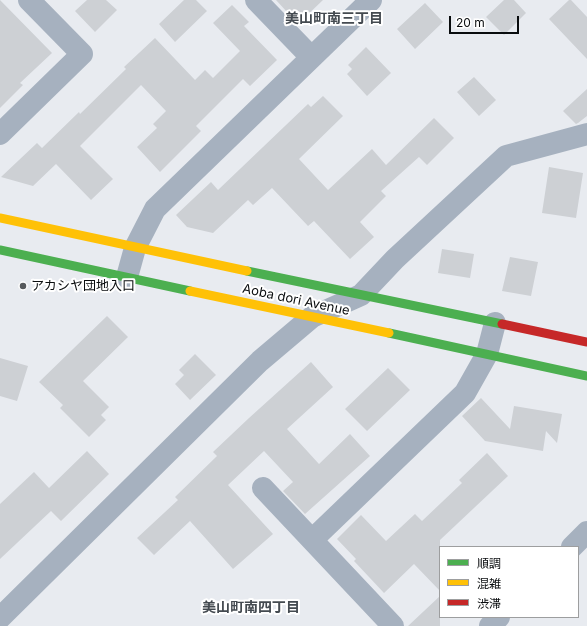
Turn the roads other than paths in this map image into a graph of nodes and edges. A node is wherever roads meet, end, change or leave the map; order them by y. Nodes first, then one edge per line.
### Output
1 (29, 0) edge
2 (256, 0) edge
3 (371, 0) edge
4 (311, 57) junction
5 (0, 134) edge
6 (587, 134) edge
7 (0, 218) edge
8 (135, 248) junction
9 (0, 250) edge
10 (127, 277) junction
11 (361, 295) junction
12 (312, 317) junction
13 (495, 323) junction
14 (587, 342) edge
15 (487, 354) junction
16 (587, 376) edge
17 (263, 488) dead end
18 (587, 532) edge
19 (312, 540) junction
20 (573, 546) edge
21 (0, 618) edge
22 (498, 618) edge
23 (393, 626) edge
24 (490, 626) edge

1 - 5 street
2 - 4 street
3 - 4 street
4 - 8 street
6 - 11 street
7 - 8 street, Aoba dori Avenue
8 - 10 street
8 - 11 street, Aoba dori Avenue
9 - 10 street, Aoba dori Avenue
10 - 12 street, Aoba dori Avenue
11 - 12 street
11 - 13 street, Aoba dori Avenue
12 - 15 street, Aoba dori Avenue
12 - 21 street
13 - 14 street, Aoba dori Avenue
13 - 15 street
15 - 16 street, Aoba dori Avenue
15 - 19 street
17 - 19 street
18 - 20 street
19 - 23 street
22 - 24 street

